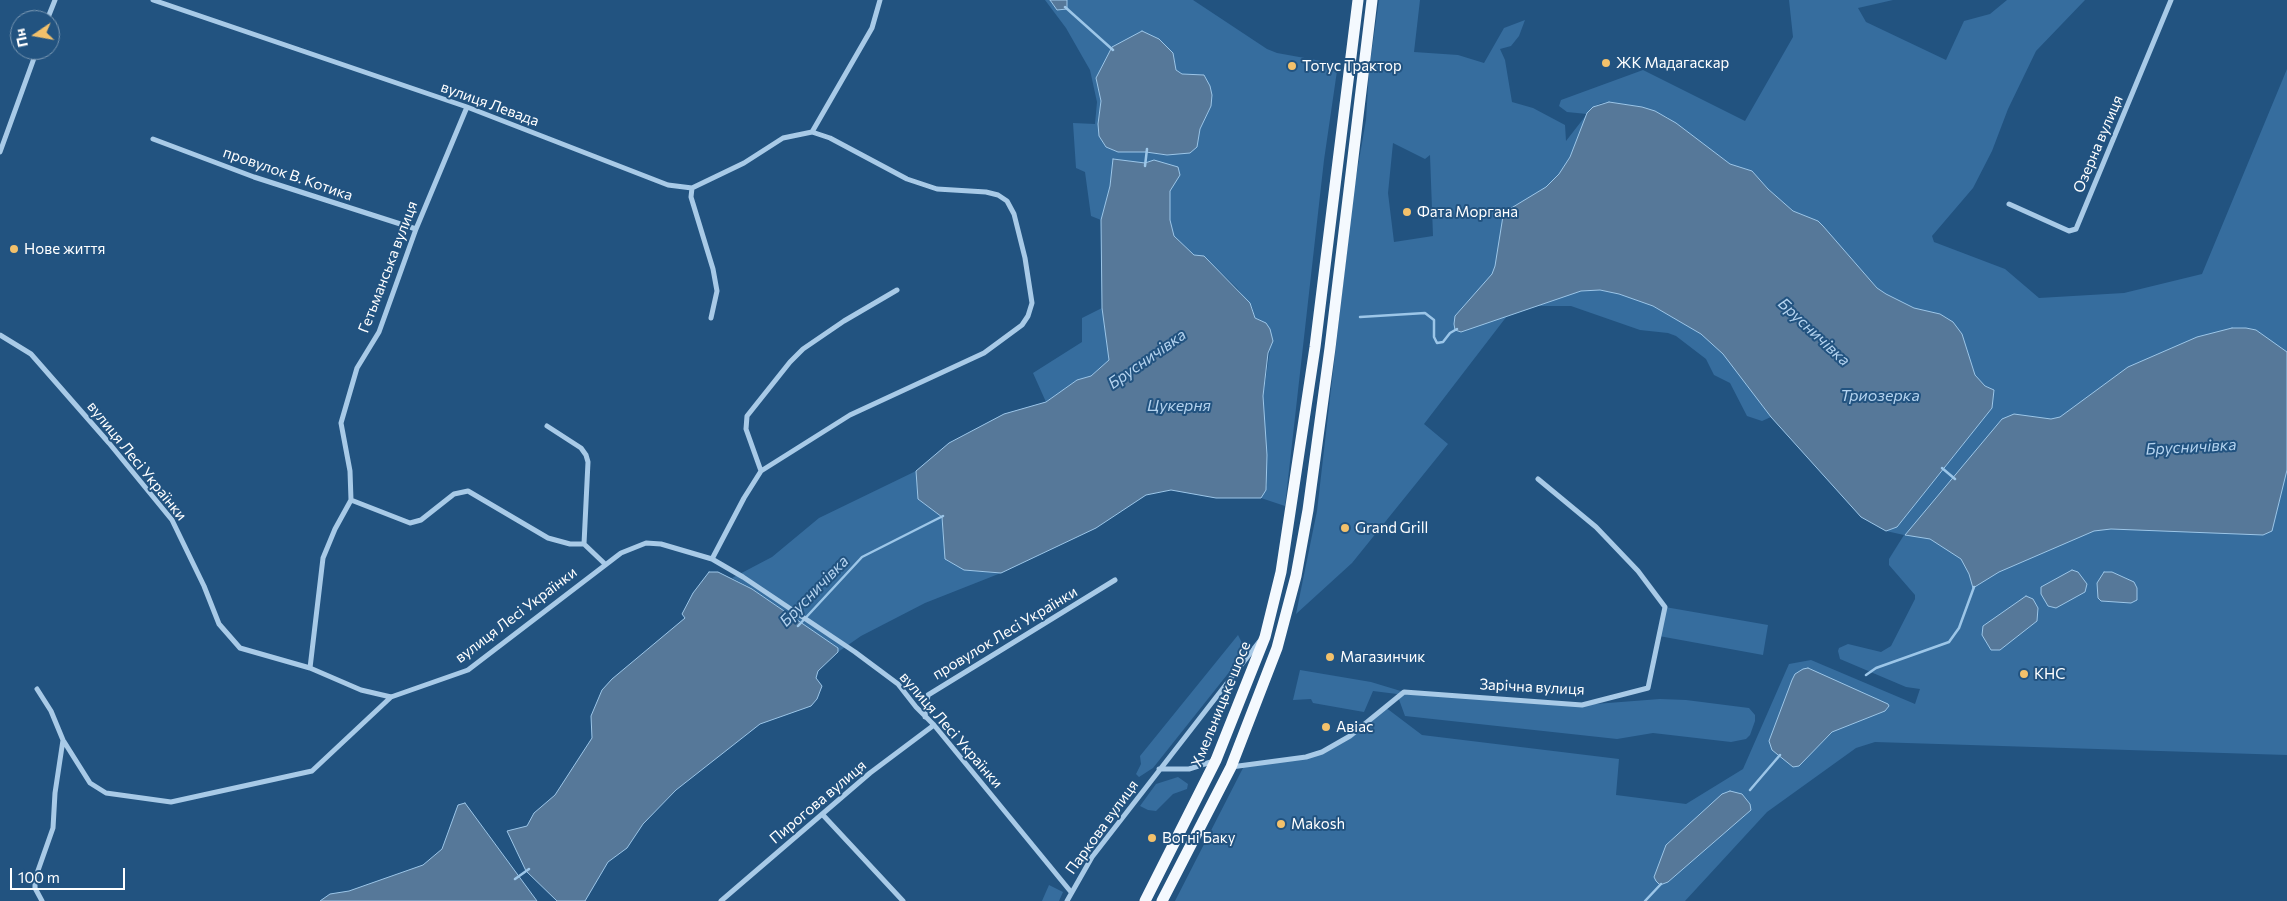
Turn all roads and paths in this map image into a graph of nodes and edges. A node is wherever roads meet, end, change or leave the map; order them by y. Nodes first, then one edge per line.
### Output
1 (153, 0) edge
2 (880, 0) edge
3 (1358, 0) edge
4 (1372, 0) edge
5 (2171, 0) edge
6 (33, 60) edge
7 (466, 107) junction
8 (812, 132) junction
9 (153, 139) dead end
10 (0, 152) edge
11 (692, 188) junction
12 (2009, 204) dead end
13 (416, 229) junction
14 (897, 290) dead end
15 (711, 318) dead end
16 (0, 335) edge
17 (547, 426) dead end
18 (761, 471) junction
19 (1538, 479) dead end
20 (351, 500) junction
21 (584, 544) junction
22 (712, 559) junction
23 (606, 564) junction
24 (1115, 580) dead end
25 (1264, 637) junction
26 (310, 668) junction
27 (37, 689) dead end
28 (391, 697) junction
29 (925, 717) junction
30 (934, 725) junction
31 (63, 740) junction
32 (1216, 760) junction
33 (1231, 767) junction
34 (1159, 769) junction
35 (822, 814) junction
36 (1071, 892) junction
37 (42, 901) edge
38 (721, 901) edge
39 (903, 901) edge
40 (1067, 901) edge
41 (1145, 901) edge
42 (1162, 901) edge

1 - 7 street, вулиця Левада
2 - 8 street
3 - 25 highway, Хмельницьке шосе
4 - 33 highway, Хмельницьке шосе
5 - 12 street, Озерна вулиця
6 - 10 street
7 - 11 street, вулиця Левада
7 - 13 street, Гетьманська вулиця
8 - 11 street
8 - 18 street
9 - 13 street, провулок В. Котика
11 - 15 street
13 - 20 street, Гетьманська вулиця
14 - 18 street
16 - 26 street, вулиця Лесі Українки
17 - 21 street
18 - 22 street
19 - 33 street, Зарічна вулиця
20 - 21 street
20 - 26 street
21 - 23 street
22 - 23 street, вулиця Лесі Українки
22 - 29 street, вулиця Лесі Українки
23 - 28 street, вулиця Лесі Українки
24 - 29 street, провулок Лесі Українки
25 - 32 highway, Хмельницьке шосе
25 - 34 street, Паркова вулиця
26 - 28 street, вулиця Лесі Українки
27 - 31 street
28 - 31 street
29 - 30 street, вулиця Лесі Українки
30 - 35 street, Пирогова вулиця
30 - 36 street, вулиця Лесі Українки
31 - 37 street
32 - 33 highway
32 - 34 street
32 - 41 highway, Хмельницьке шосе
33 - 42 highway, Хмельницьке шосе
34 - 36 street, Паркова вулиця
35 - 38 street, Пирогова вулиця
35 - 39 street
36 - 40 street, Паркова вулиця

